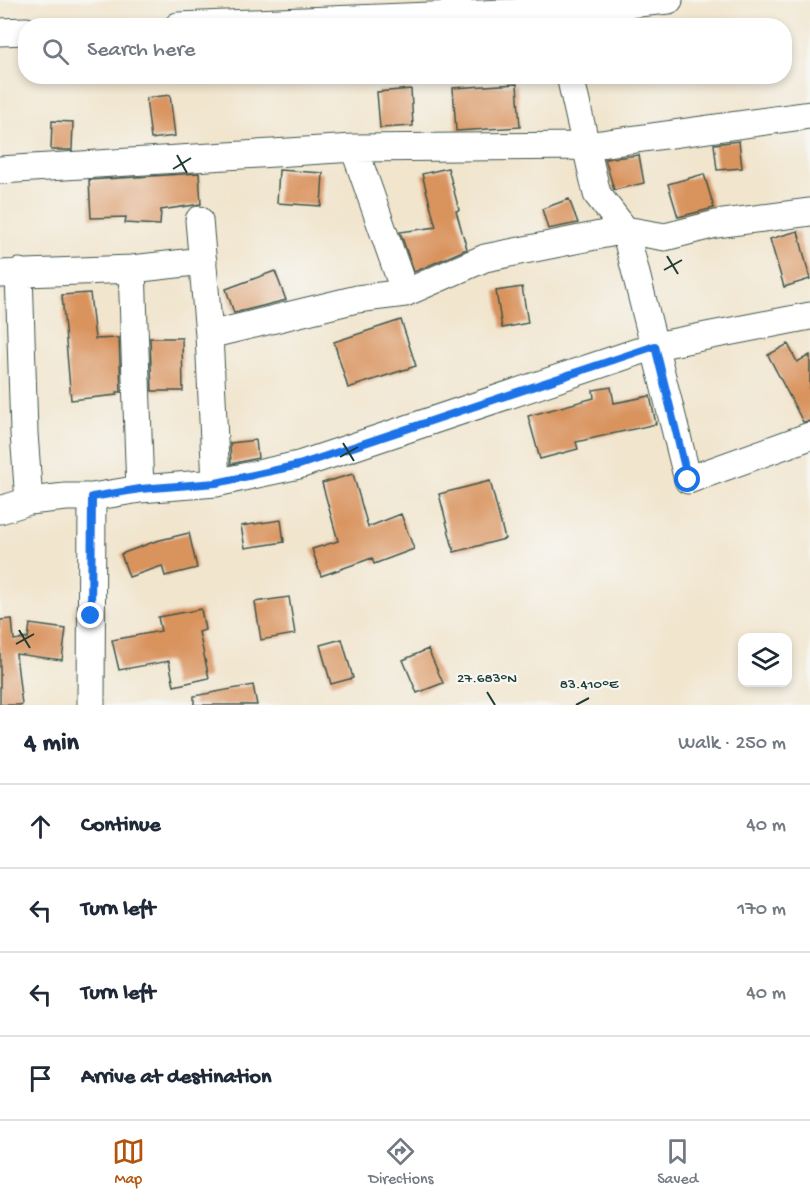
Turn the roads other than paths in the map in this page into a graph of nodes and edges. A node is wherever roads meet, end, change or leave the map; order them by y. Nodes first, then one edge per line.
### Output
1 (669, 0) edge
2 (555, 12) edge
3 (393, 18) edge
4 (18, 32) edge
5 (0, 33) edge
6 (572, 84) edge
7 (810, 115) edge
8 (586, 146) junction
9 (354, 148) junction
10 (0, 170) edge
11 (810, 212) edge
12 (199, 220) dead end
13 (625, 230) junction
14 (203, 261) junction
15 (132, 269) junction
16 (10, 273) edge
17 (405, 293) junction
18 (810, 316) edge
19 (209, 335) junction
20 (655, 346) junction
21 (810, 436) edge
22 (216, 483) junction
23 (140, 489) junction
24 (92, 497) junction
25 (29, 501) junction
26 (0, 510) edge
27 (91, 705) edge

1 - 2 street
2 - 3 street
4 - 5 street
6 - 8 street
7 - 8 street
8 - 9 street
8 - 13 street
9 - 10 street
9 - 17 street
11 - 13 street
12 - 14 street
13 - 17 street
13 - 20 street
14 - 15 street
14 - 19 street
15 - 16 street
15 - 23 street
16 - 25 street
17 - 19 street
18 - 20 street
19 - 22 street
20 - 21 street
20 - 22 street
22 - 23 street
23 - 24 street
24 - 25 street
24 - 27 street
25 - 26 street

